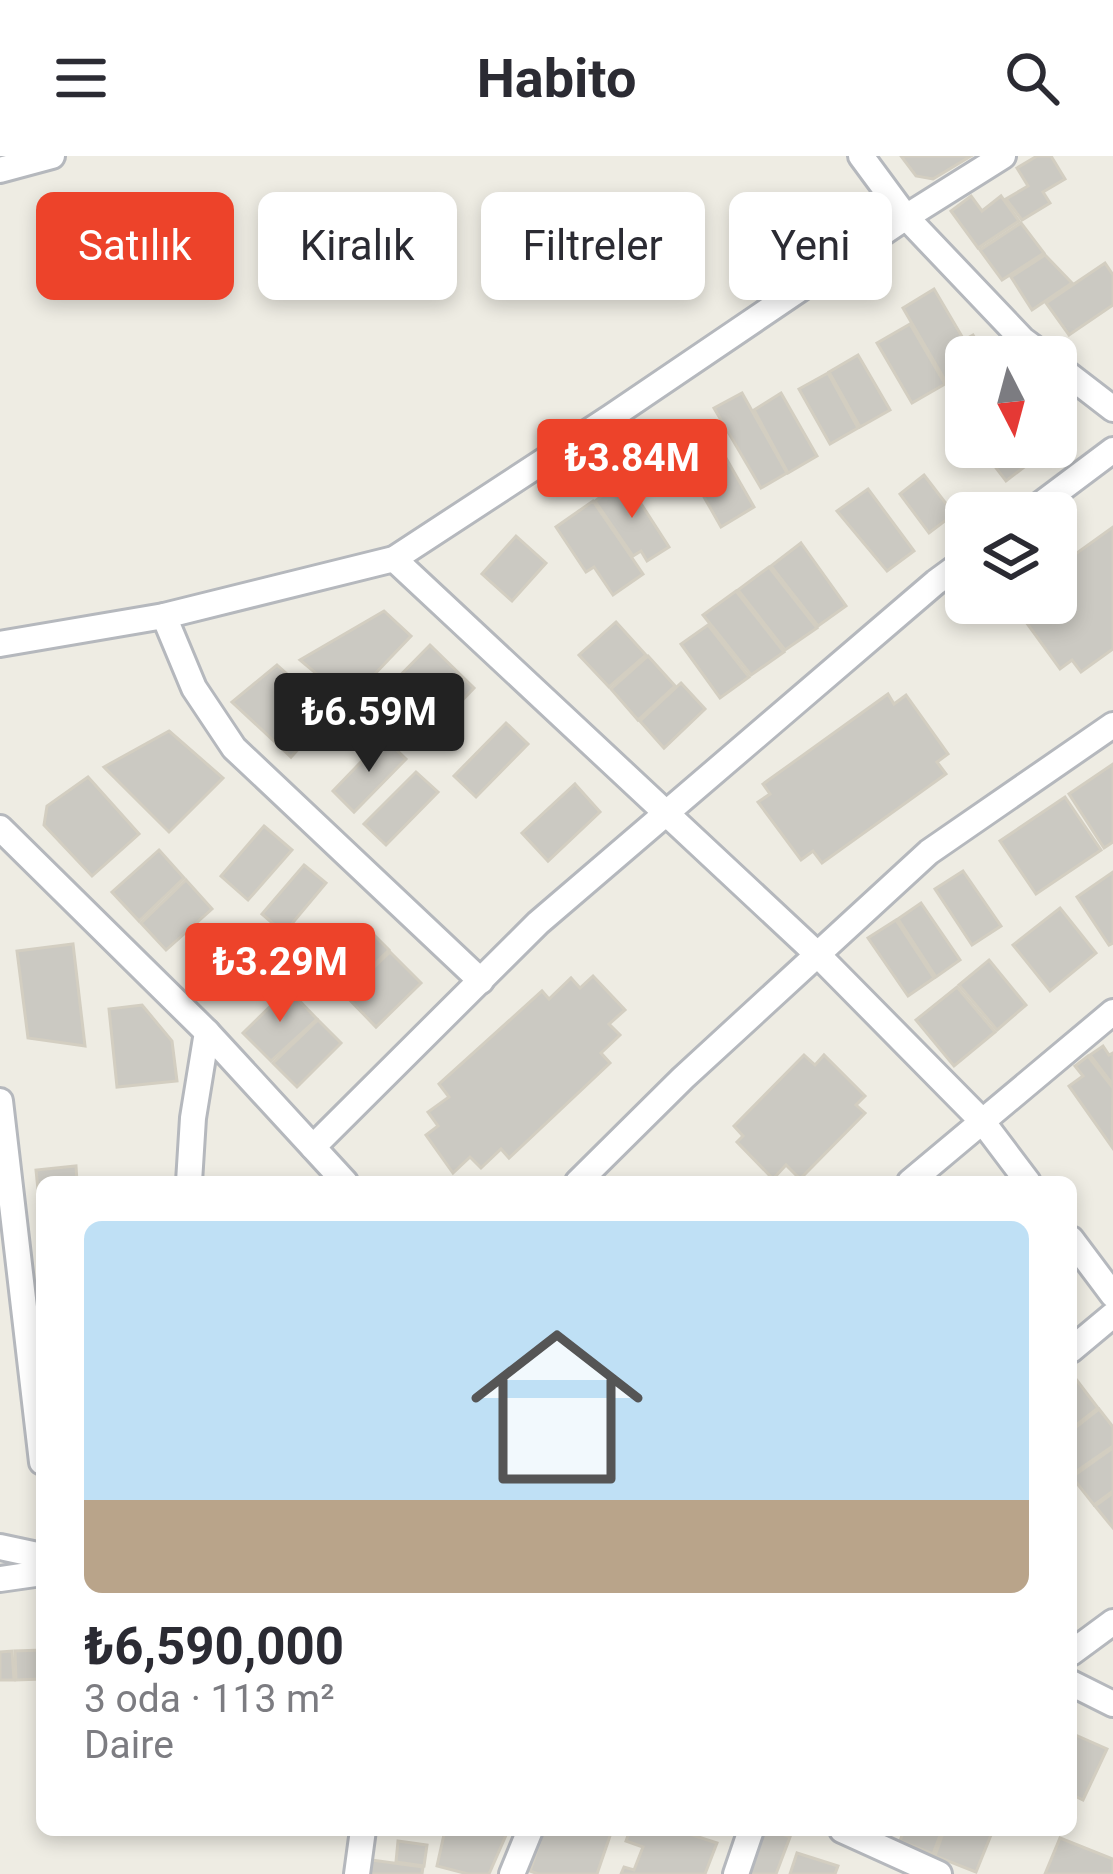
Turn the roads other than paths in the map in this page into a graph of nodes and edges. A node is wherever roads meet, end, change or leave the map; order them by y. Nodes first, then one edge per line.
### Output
1 (52, 156) edge
2 (861, 156) edge
3 (1003, 156) edge
4 (0, 170) edge
5 (906, 217) junction
6 (1020, 336) edge
7 (1077, 378) edge
8 (1109, 399) edge
9 (1113, 450) edge
10 (1057, 492) edge
11 (394, 559) junction
12 (945, 575) edge
13 (164, 616) junction
14 (0, 644) edge
15 (1113, 725) edge
16 (666, 814) junction
17 (0, 828) edge
18 (818, 954) junction
19 (481, 981) junction
20 (1113, 1012) edge
21 (207, 1032) junction
22 (0, 1101) edge
23 (982, 1121) junction
24 (329, 1169) edge
25 (189, 1176) edge
26 (584, 1176) edge
27 (917, 1176) edge
28 (1023, 1176) edge
29 (1077, 1247) edge
30 (10, 1290) edge
31 (1113, 1295) edge
32 (1113, 1315) edge
33 (1077, 1345) edge
34 (36, 1430) edge
35 (0, 1546) edge
36 (36, 1555) edge
37 (36, 1574) edge
38 (0, 1579) edge
39 (1113, 1622) edge
40 (1077, 1649) edge
41 (1077, 1686) edge
42 (1113, 1704) edge
43 (362, 1836) edge
44 (528, 1836) edge
45 (749, 1836) edge
46 (855, 1836) edge
47 (357, 1874) edge
48 (512, 1874) edge
49 (736, 1874) edge
50 (939, 1874) edge

1 - 4 street
2 - 5 street
3 - 5 street
5 - 6 street
5 - 11 street
7 - 8 street
9 - 10 street
11 - 13 street
11 - 16 street
12 - 16 street
13 - 14 street
13 - 19 street
15 - 18 street
16 - 18 street
16 - 19 street
17 - 21 street
18 - 23 street
18 - 26 street
19 - 24 street
20 - 23 street
21 - 24 street
21 - 25 street
22 - 30 street
23 - 27 street
23 - 28 street
29 - 31 street
30 - 34 street
32 - 33 street
35 - 36 street
37 - 38 street
39 - 40 street
41 - 42 street
43 - 47 street
44 - 48 street
45 - 49 street
46 - 50 street

